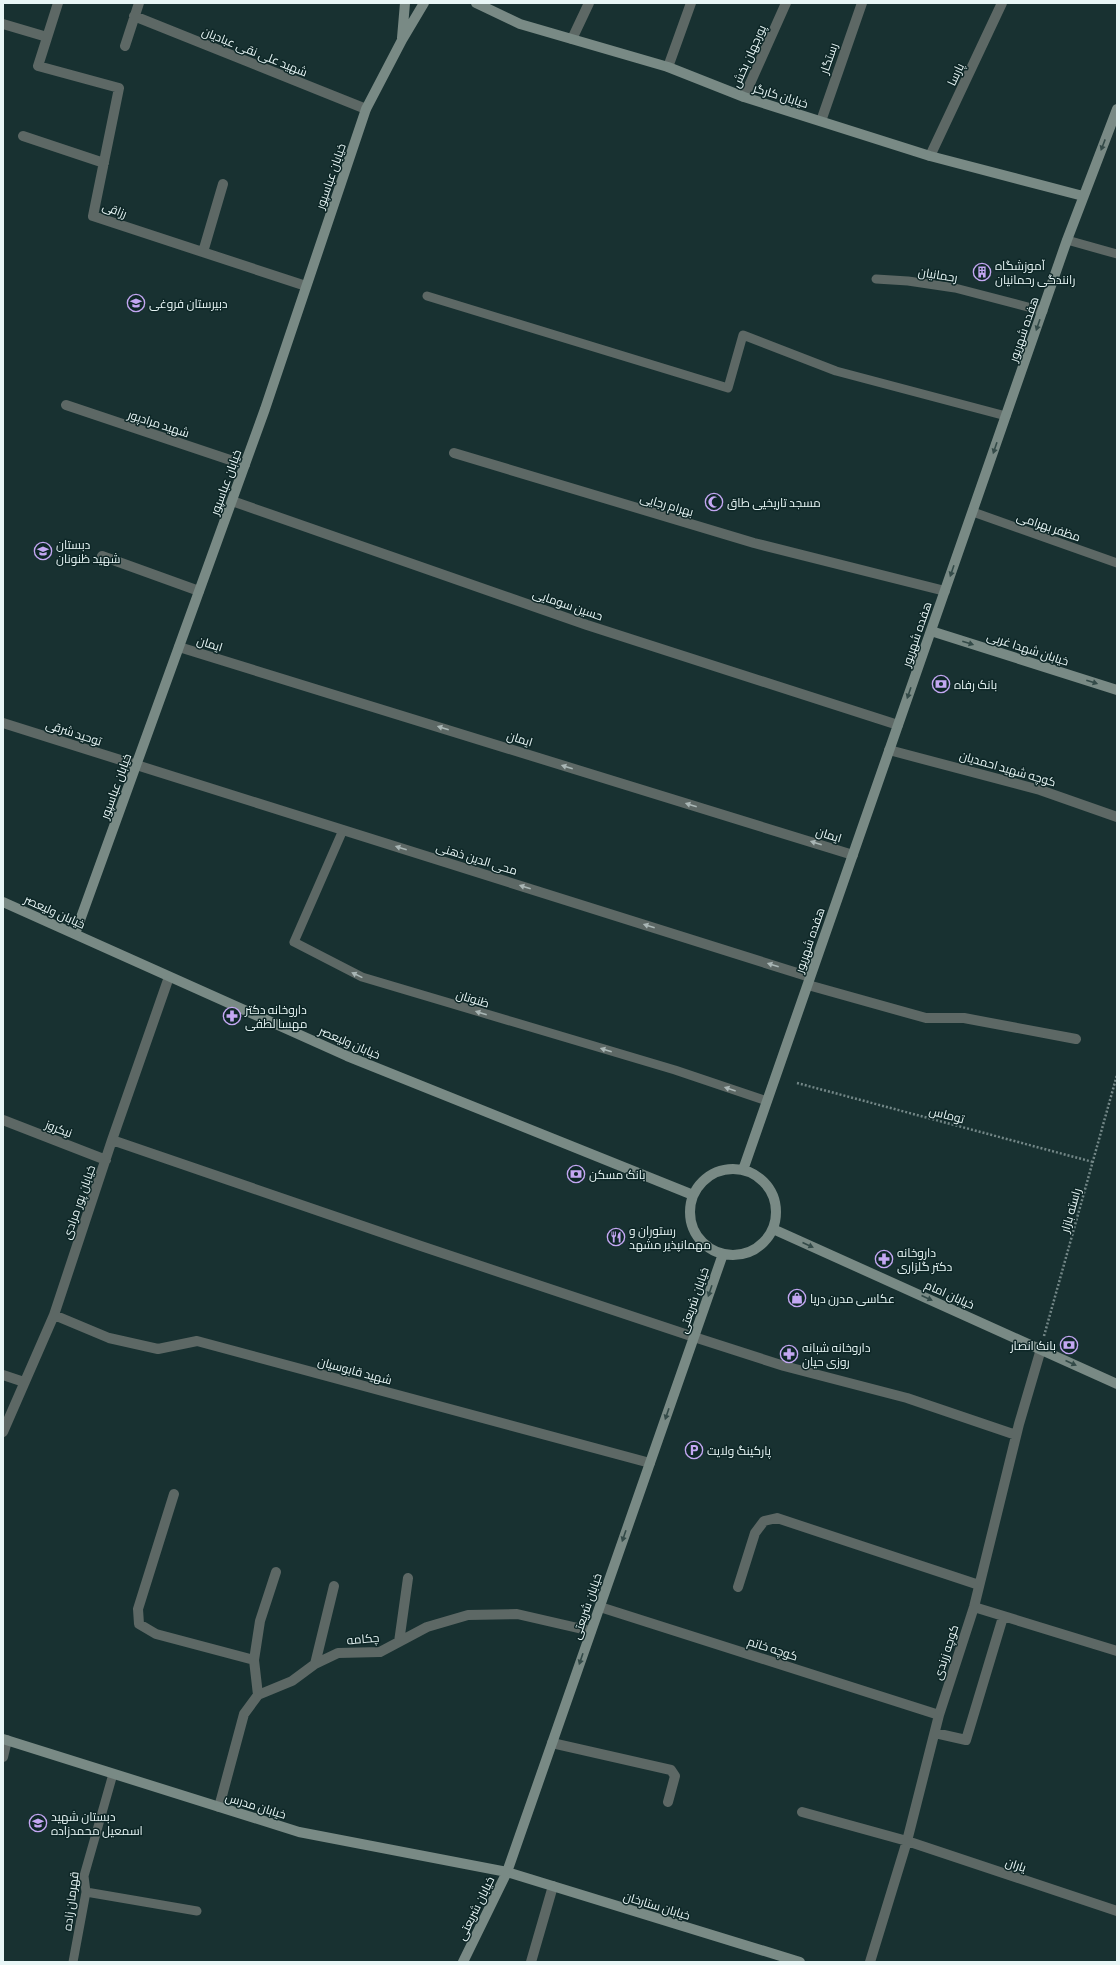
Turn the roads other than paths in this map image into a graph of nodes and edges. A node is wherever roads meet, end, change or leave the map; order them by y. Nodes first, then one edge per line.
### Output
1 (58, 3) edge
2 (138, 3) edge
3 (405, 3) edge
4 (424, 3) edge
5 (476, 3) edge
6 (589, 3) edge
7 (691, 3) edge
8 (786, 3) edge
9 (862, 3) edge
10 (1002, 3) edge
11 (134, 16) junction
12 (3, 24) edge
13 (48, 37) junction
14 (572, 39) junction
15 (402, 40) junction
16 (125, 46) dead end
17 (668, 67) junction
18 (744, 97) junction
19 (366, 109) junction
20 (1117, 109) edge
21 (820, 121) junction
22 (23, 136) dead end
23 (930, 156) junction
24 (104, 163) junction
25 (223, 184) dead end
26 (1083, 196) junction
27 (1067, 240) junction
28 (203, 252) junction
29 (1117, 254) edge
30 (876, 279) dead end
31 (306, 286) junction
32 (427, 296) dead end
33 (1043, 311) junction
34 (66, 406) dead end
35 (1006, 416) junction
36 (454, 453) dead end
37 (245, 465) junction
38 (232, 501) junction
39 (973, 512) junction
40 (102, 556) dead end
41 (1117, 563) edge
42 (199, 591) junction
43 (945, 591) junction
44 (931, 631) junction
45 (179, 648) junction
46 (1117, 690) edge
47 (3, 723) edge
48 (898, 725) junction
49 (889, 750) junction
50 (136, 766) junction
51 (1117, 817) edge
52 (343, 830) junction
53 (853, 855) junction
54 (3, 902) edge
55 (75, 934) junction
56 (169, 976) junction
57 (809, 981) junction
58 (1076, 1039) dead end
59 (767, 1101) junction
60 (3, 1120) edge
61 (112, 1140) junction
62 (106, 1160) junction
63 (743, 1170) junction
64 (693, 1195) junction
65 (773, 1229) junction
66 (723, 1254) junction
67 (54, 1315) junction
68 (694, 1336) junction
69 (1041, 1349) junction
70 (3, 1375) edge
71 (24, 1382) junction
72 (1117, 1384) edge
73 (3, 1432) edge
74 (1016, 1435) junction
75 (650, 1463) junction
76 (174, 1494) dead end
77 (276, 1572) dead end
78 (408, 1578) dead end
79 (979, 1585) junction
80 (334, 1586) dead end
81 (738, 1587) dead end
82 (600, 1607) junction
83 (974, 1607) junction
84 (1003, 1617) junction
85 (591, 1631) junction
86 (399, 1642) junction
87 (1117, 1651) edge
88 (254, 1660) junction
89 (315, 1664) junction
90 (258, 1695) junction
91 (939, 1714) junction
92 (935, 1733) junction
93 (5, 1739) edge
94 (552, 1743) junction
95 (3, 1757) edge
96 (113, 1774) junction
97 (668, 1802) dead end
98 (219, 1807) junction
99 (802, 1812) dead end
100 (907, 1841) junction
101 (507, 1872) junction
102 (553, 1886) junction
103 (86, 1892) junction
104 (197, 1911) dead end
105 (1117, 1911) edge
106 (74, 1962) edge
107 (463, 1962) edge
108 (531, 1962) edge
109 (800, 1962) edge
110 (870, 1962) edge

1 - 13 street
2 - 11 street
3 - 15 main road, خیابان عباسپور
4 - 15 main road, خیابان عباسپور
5 - 14 main road, خیابان کارگر
6 - 14 street
7 - 17 street
8 - 18 street, پورجهان بخش
9 - 21 street, رستگار
10 - 23 street, پارسا
11 - 16 street
11 - 19 street, شهید علی نقی عبادیان
12 - 13 street
13 - 24 street, رزاقی
14 - 17 main road, خیابان کارگر
15 - 19 main road, خیابان عباسپور
17 - 18 main road, خیابان کارگر
18 - 21 main road, خیابان کارگر
19 - 31 main road, خیابان عباسپور
20 -> 26 main road, هفده شهریور
21 - 23 main road, خیابان کارگر
22 - 24 street
23 - 26 main road, خیابان کارگر
24 - 28 street, رزاقی
25 - 28 street
26 - 27 main road, هفده شهریور
27 - 29 lane
27 - 33 main road, هفده شهریور
28 - 31 street, رزاقی
30 - 33 lane, رحمانیان
31 - 37 main road, خیابان عباسپور
32 - 35 lane
33 -> 35 main road, هفده شهریور
34 - 37 street, شهید مرادپور
35 -> 39 main road, هفده شهریور
36 - 43 street, بهرام رجایی
37 - 38 main road, خیابان عباسپور
38 - 42 main road, خیابان عباسپور
38 - 48 street, حسین سومایی
39 - 41 lane, مظفر بهرامی
39 -> 43 main road, هفده شهریور
40 - 42 street
42 - 45 main road, خیابان عباسپور
43 - 44 main road, هفده شهریور
44 -> 46 main road, خیابان شهدا غربی
44 -> 48 main road, هفده شهریور
45 - 50 main road, خیابان عباسپور
53 -> 45 street, ایمان
47 - 50 street, توحید شرقی
48 - 49 main road, هفده شهریور
49 - 51 street, کوچه شهید احمدیان
49 - 53 main road, هفده شهریور
50 - 52 street, محی الدین ذهنی
50 - 55 main road, خیابان عباسپور
57 -> 52 street, محی الدین ذهنی
59 -> 52 lane, ظنونان
53 - 57 main road, هفده شهریور
54 - 55 main road, خیابان ولیعصر
55 - 56 main road, خیابان ولیعصر
56 - 61 street, خیابان پور مرادی
56 - 64 main road, خیابان ولیعصر
57 - 58 street, محی الدین ذهنی
57 - 59 main road, هفده شهریور
59 - 63 main road, هفده شهریور
60 - 62 street, نیکروز
61 - 62 street, خیابان پور مرادی
61 - 68 street
62 - 67 street, خیابان پور مرادی
63 - 64 main road
63 - 65 main road
64 - 66 main road
65 - 66 main road
65 -> 69 main road, خیابان امام
66 -> 68 main road, خیابان شریعتی
67 - 71 street, خیابان پور مرادی
67 - 75 street, شهید قابوسیان
68 - 74 street
68 -> 75 main road, خیابان شریعتی
69 -> 72 main road, خیابان امام
69 - 74 street, کوچه زرندی
70 - 71 street
71 - 73 street, خیابان پور مرادی
74 - 79 street, کوچه زرندی
75 -> 82 main road, خیابان شریعتی
76 - 88 street
77 - 88 street
78 - 86 street
79 - 81 street
79 - 83 street, کوچه زرندی
80 - 89 street
82 - 85 main road, خیابان شریعتی
82 - 91 street, کوچه خاتم
83 - 84 street
83 - 91 street, کوچه زرندی
84 - 87 street
84 - 92 street
85 - 86 street, چکامه
85 -> 94 main road, خیابان شریعتی
86 - 89 street, چکامه
88 - 90 street
89 - 90 street, چکامه
90 - 98 street
91 - 92 street, کوچه زرندی
92 - 100 street, کوچه زرندی
93 - 95 street
93 - 96 main road, خیابان مدرس
94 - 97 street
94 - 101 main road, خیابان شریعتی
96 - 98 main road, خیابان مدرس
96 - 103 lane, قهرمان زاده
98 - 101 main road, خیابان مدرس
99 - 100 street, یاران
100 - 105 street, یاران
100 - 110 street, کوچه زرندی
101 - 102 main road, خیابان ستارخان
101 - 107 main road, خیابان شریعتی
102 - 108 street
102 - 109 main road, خیابان ستارخان
103 - 104 lane
103 - 106 lane, قهرمان زاده

